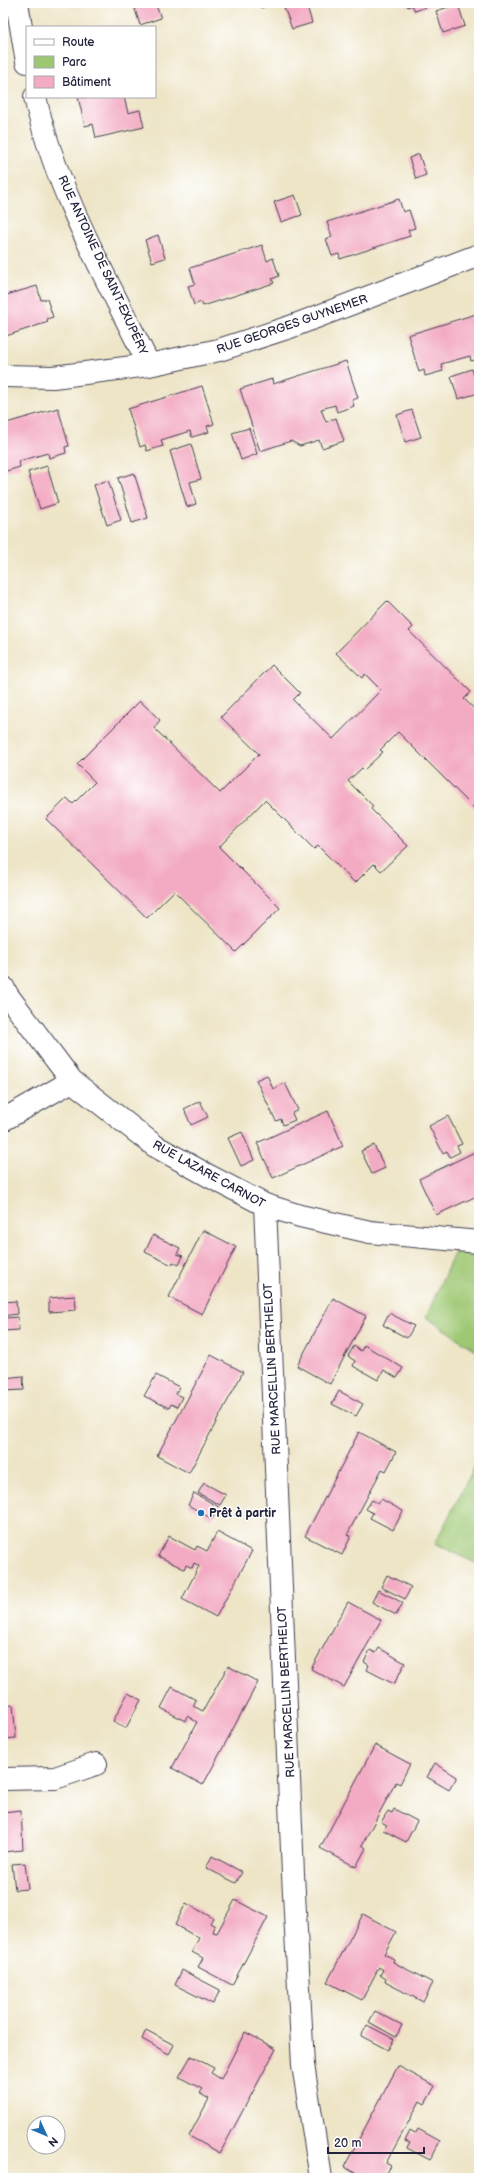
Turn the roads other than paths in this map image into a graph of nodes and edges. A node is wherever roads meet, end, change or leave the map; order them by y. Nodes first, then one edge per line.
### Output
1 (17, 3) edge
2 (26, 56) edge
3 (35, 98) edge
4 (479, 255) edge
5 (150, 365) junction
6 (3, 376) edge
7 (3, 987) edge
8 (72, 1081) junction
9 (3, 1120) edge
10 (264, 1205) junction
11 (479, 1242) edge
12 (96, 1764) dead end
13 (3, 1779) edge
14 (321, 2178) edge

1 - 2 street
3 - 5 street, RUE ANTOINE DE SAINT-EXUPÉRY
4 - 5 street, RUE GEORGES GUYNEMER
5 - 6 street, RUE GEORGES GUYNEMER
7 - 8 street, RUE LAZARE CARNOT
8 - 9 street
8 - 10 street, RUE LAZARE CARNOT
10 - 11 street, RUE LAZARE CARNOT
10 - 14 street, RUE MARCELLIN BERTHELOT
12 - 13 street

